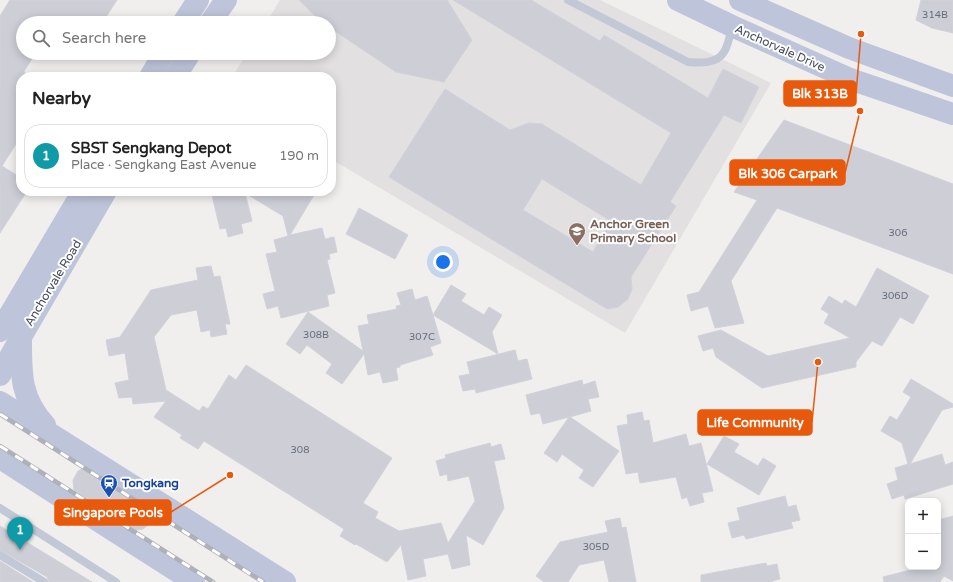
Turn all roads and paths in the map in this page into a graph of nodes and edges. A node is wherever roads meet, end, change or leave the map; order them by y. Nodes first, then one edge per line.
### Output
1 (198, 0) edge
2 (226, 0) edge
3 (568, 0) edge
4 (678, 0) edge
5 (740, 0) edge
6 (188, 16) edge
7 (215, 16) edge
8 (732, 26) junction
9 (160, 60) edge
10 (186, 60) edge
11 (153, 72) edge
12 (178, 72) edge
13 (953, 86) edge
14 (953, 114) edge
15 (80, 196) edge
16 (103, 196) edge
17 (0, 332) edge
18 (21, 337) junction
19 (0, 375) edge
20 (0, 402) edge
21 (55, 436) junction
22 (0, 458) edge
23 (0, 508) edge
24 (0, 555) edge
25 (44, 582) edge
26 (116, 582) edge
27 (194, 582) edge
28 (285, 582) edge

1 - 6 street
2 - 7 street
3 - 8 lane
4 - 8 street, Anchorvale Drive
5 - 13 street
8 - 14 street, Anchorvale Drive
9 - 11 street
10 - 12 street
15 - 17 street, Anchorvale Road
16 - 18 street, Anchorvale Road
18 - 19 street, Anchorvale Road
18 - 21 street
20 - 21 street
21 - 28 street
22 - 27 street
23 - 26 lane
24 - 25 lane

